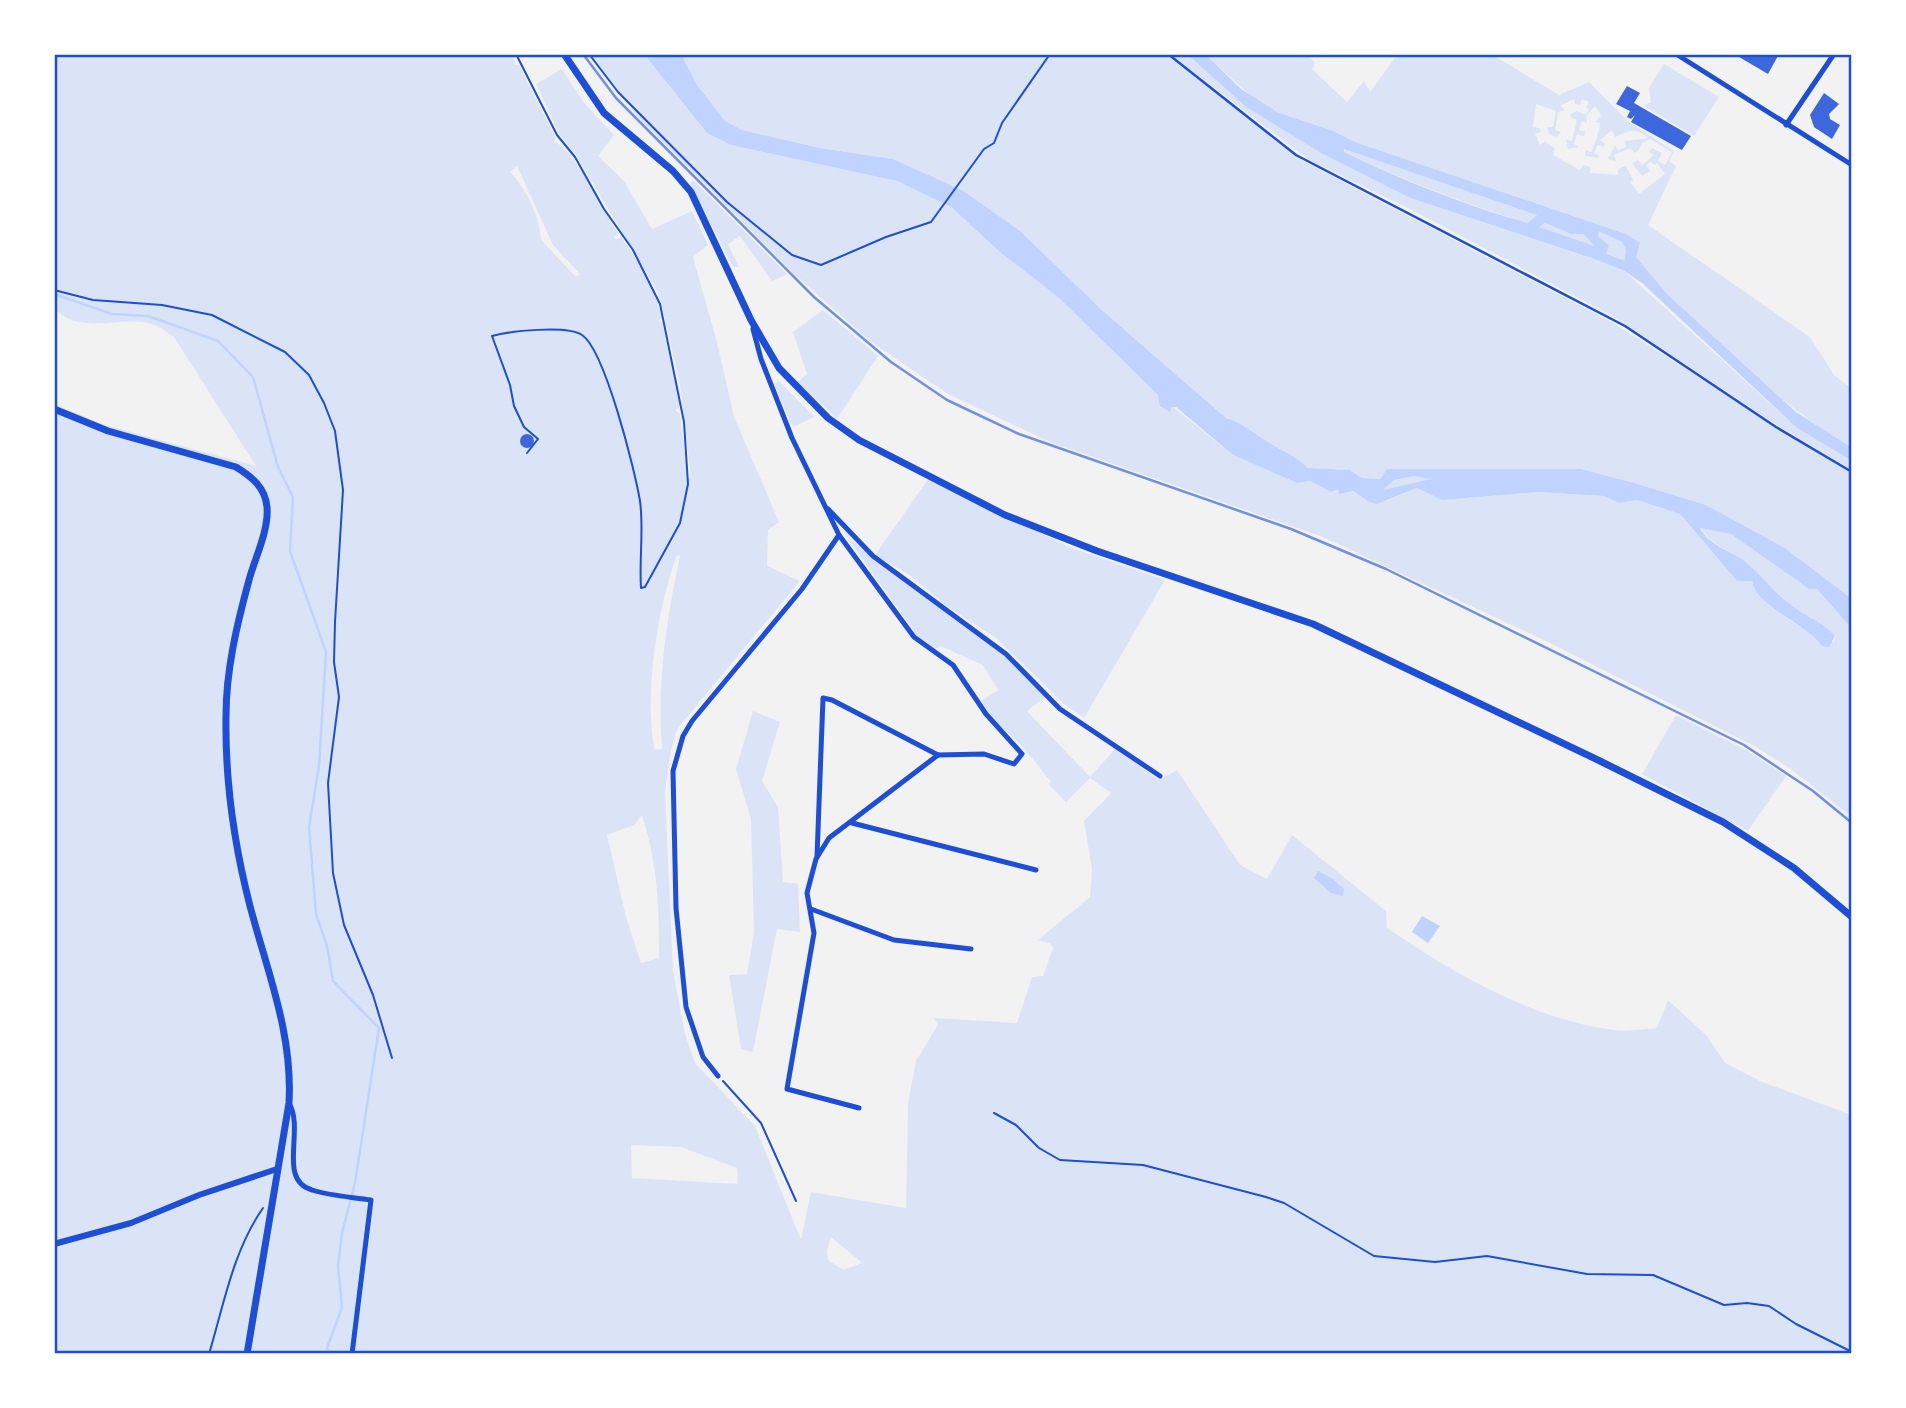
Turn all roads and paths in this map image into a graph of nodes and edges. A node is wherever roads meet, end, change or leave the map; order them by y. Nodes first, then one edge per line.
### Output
1 (516, 54) edge
2 (564, 54) edge
3 (589, 54) edge
4 (1050, 54) edge
5 (1168, 54) edge
6 (1676, 54) edge
7 (1834, 54) edge
8 (1786, 125) junction
9 (1852, 165) edge
10 (54, 290) edge
11 (751, 320) junction
12 (779, 368) junction
13 (767, 375) junction
14 (54, 409) edge
15 (527, 453) dead end
16 (1852, 472) edge
17 (821, 501) junction
18 (839, 535) junction
19 (938, 755) junction
20 (1160, 776) dead end
21 (852, 823) junction
22 (816, 859) junction
23 (1035, 870) dead end
24 (811, 909) junction
25 (1852, 917) edge
26 (971, 949) dead end
27 (392, 1058) dead end
28 (719, 1076) joint
29 (289, 1102) junction
30 (859, 1108) dead end
31 (994, 1113) dead end
32 (277, 1169) junction
33 (796, 1201) dead end
34 (264, 1208) dead end
35 (54, 1244) edge
36 (1852, 1352) edge
37 (209, 1354) edge
38 (247, 1354) edge
39 (352, 1354) edge

1 - 15 path
2 - 11 main road
3 - 4 path
5 - 16 lane
6 - 8 street
7 - 8 street
8 - 9 street
10 - 27 path
11 - 12 main road
11 - 13 street
12 - 13 street
12 - 25 main road
13 - 17 street
14 - 29 main road
17 - 18 street
17 - 20 street
18 - 19 street
18 - 28 street
19 - 21 street
19 - 22 street
21 - 22 street
21 - 23 street
22 - 24 street
24 - 26 street
24 - 30 street
28 - 33 path
29 - 32 main road
29 - 39 street
31 - 36 path
32 - 35 street
32 - 38 main road
34 - 37 path

